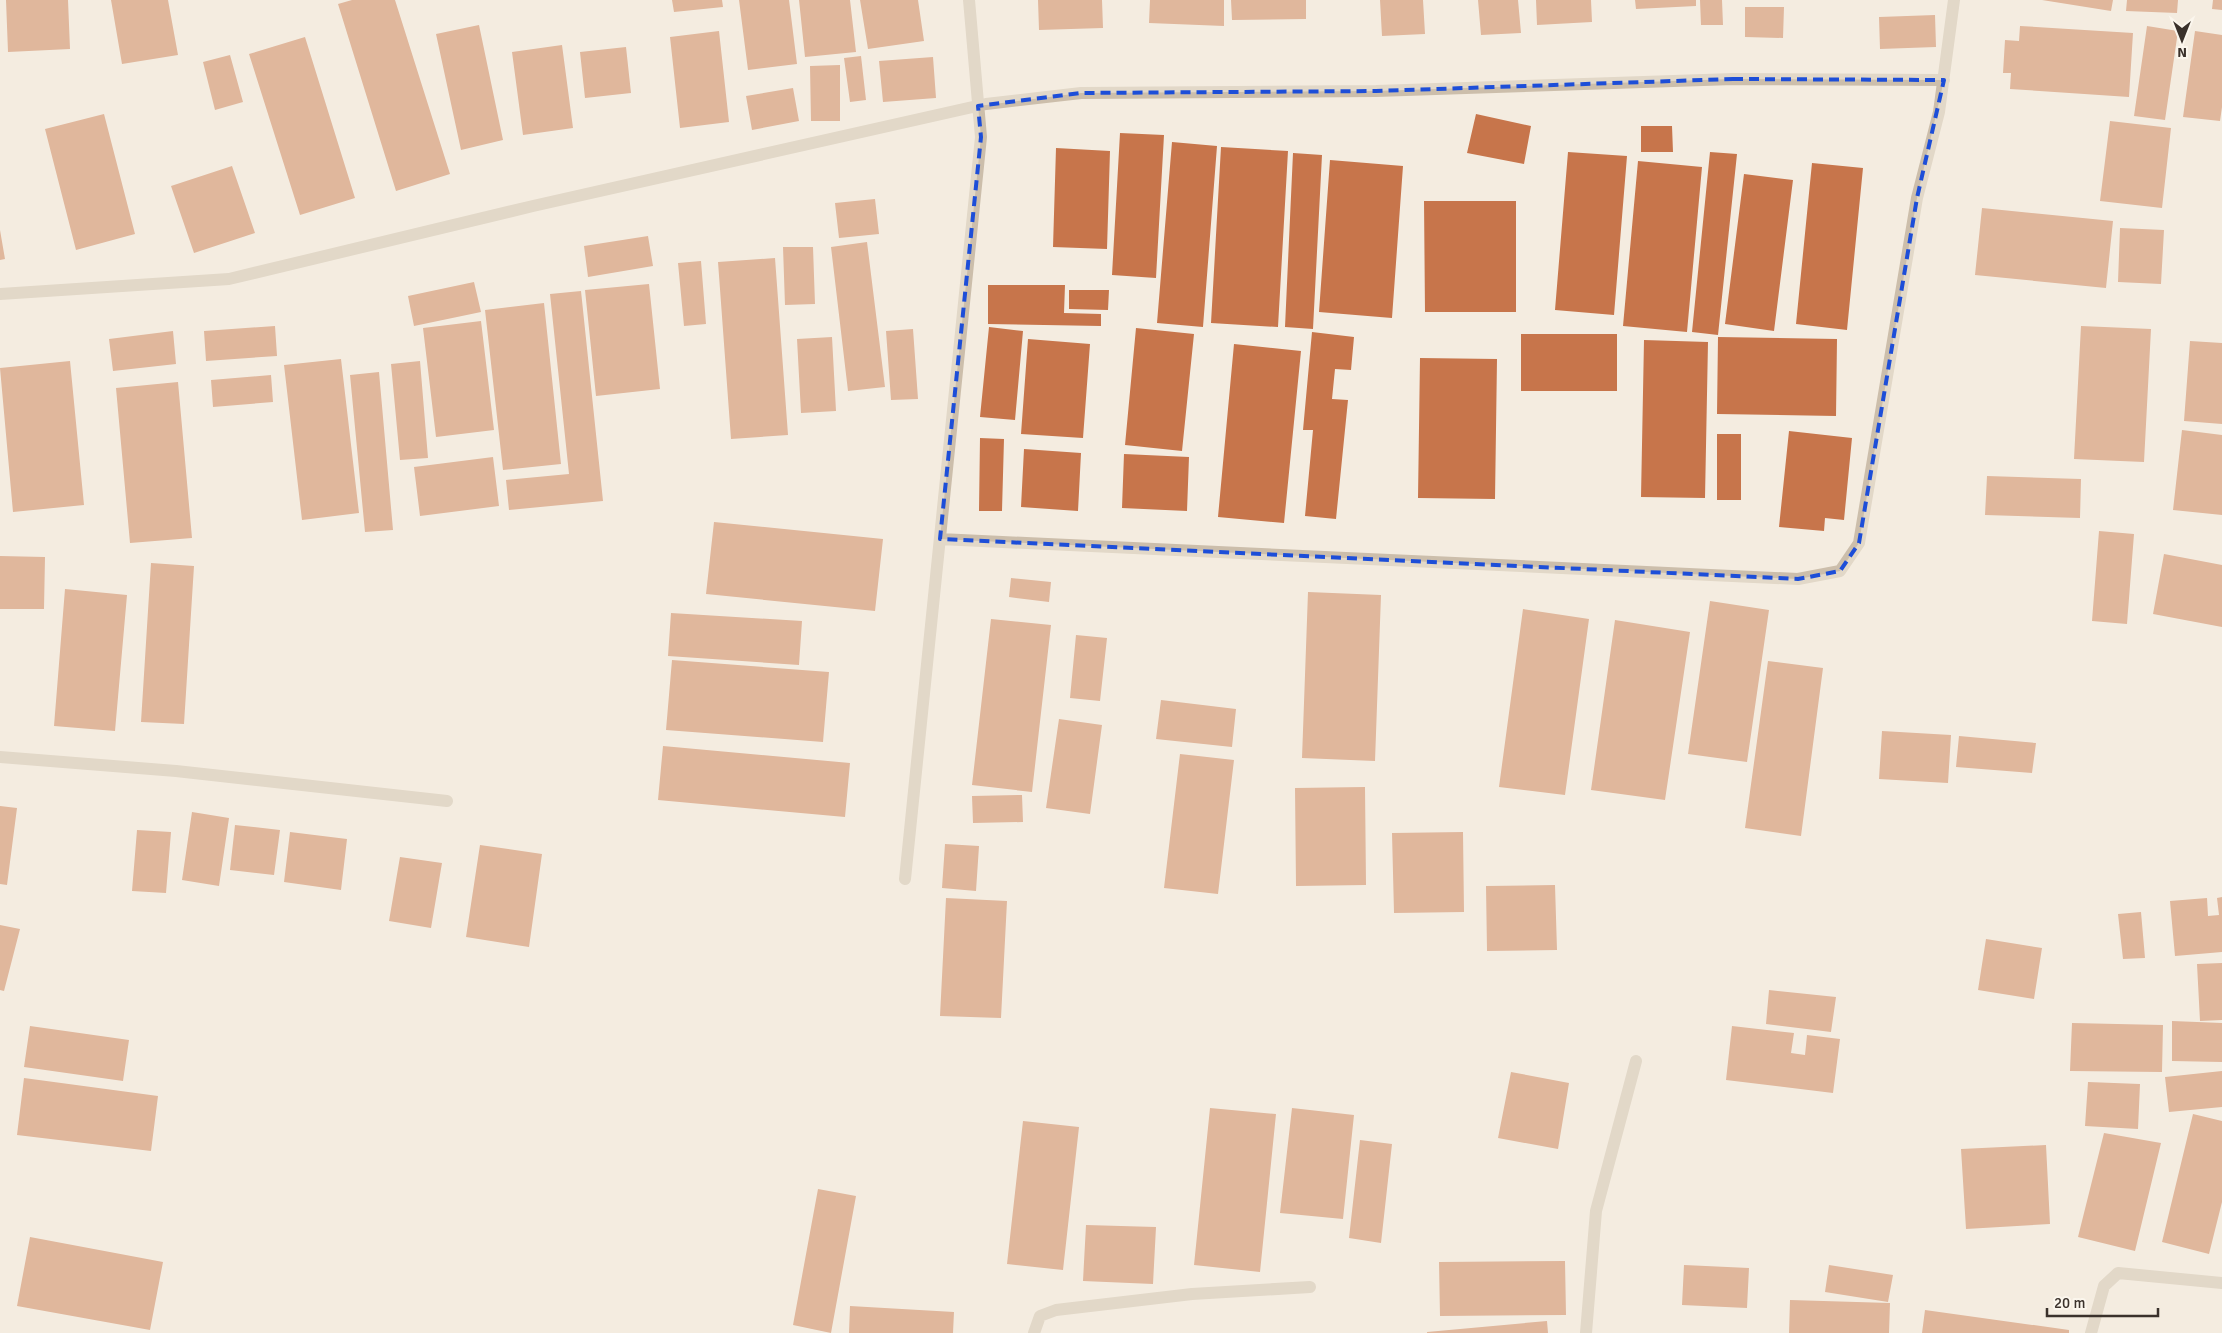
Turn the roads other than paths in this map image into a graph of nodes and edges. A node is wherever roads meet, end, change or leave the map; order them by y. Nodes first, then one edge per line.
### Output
1 (970, 0) edge
2 (1954, 0) edge
3 (1944, 80) junction
4 (978, 106) junction
5 (0, 294) edge
6 (940, 539) junction
7 (0, 757) edge
8 (447, 801) dead end
9 (905, 879) dead end
10 (1636, 1061) dead end
11 (2222, 1283) edge
12 (1310, 1287) dead end
13 (1034, 1333) edge
14 (1586, 1333) edge
15 (2092, 1333) edge

1 - 4 street
2 - 3 street
3 - 4 street
3 - 6 street
4 - 5 street
4 - 6 street
6 - 9 street
7 - 8 street
10 - 14 street
11 - 15 street
12 - 13 street

